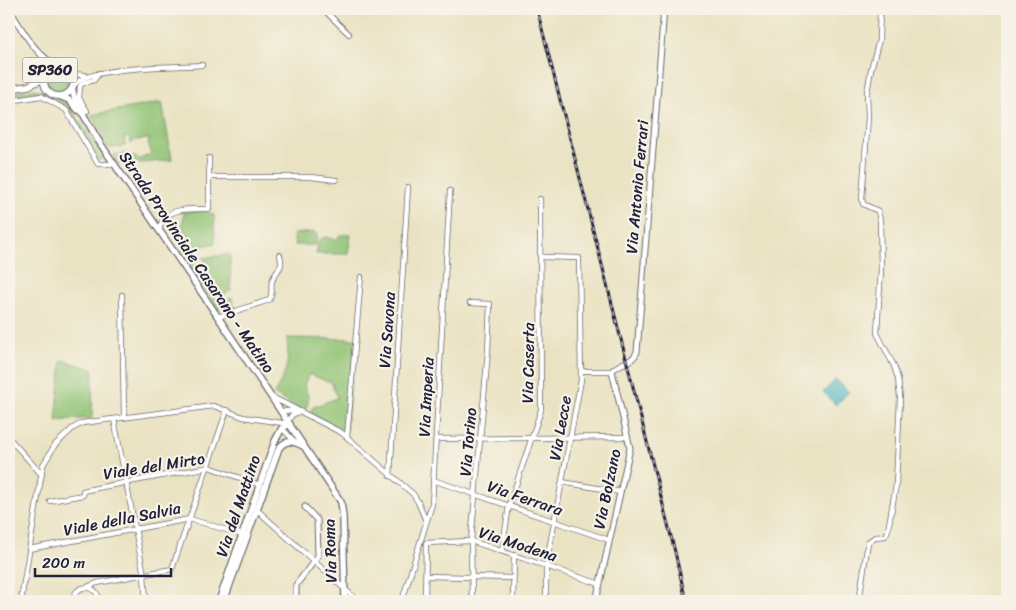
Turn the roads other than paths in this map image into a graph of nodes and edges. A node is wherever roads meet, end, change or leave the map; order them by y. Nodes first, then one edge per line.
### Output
1 (9, 9) edge
2 (323, 9) edge
3 (664, 9) edge
4 (880, 9) edge
5 (348, 34) dead end
6 (42, 56) junction
7 (58, 66) junction
8 (202, 66) dead end
9 (72, 74) junction
10 (96, 74) junction
11 (45, 76) junction
12 (28, 86) junction
13 (73, 86) junction
14 (9, 89) edge
15 (47, 90) junction
16 (60, 96) junction
17 (9, 101) edge
18 (85, 113) junction
19 (209, 158) dead end
20 (113, 164) junction
21 (209, 177) junction
22 (336, 180) dead end
23 (408, 187) dead end
24 (450, 190) dead end
25 (540, 199) dead end
26 (159, 230) junction
27 (280, 255) dead end
28 (542, 257) junction
29 (361, 277) dead end
30 (122, 295) dead end
31 (470, 303) dead end
32 (218, 317) junction
33 (612, 371) junction
34 (582, 372) junction
35 (272, 397) junction
36 (290, 406) junction
37 (227, 410) junction
38 (281, 411) junction
39 (299, 411) junction
40 (124, 418) junction
41 (114, 419) junction
42 (289, 423) junction
43 (282, 428) junction
44 (347, 437) junction
45 (628, 437) junction
46 (9, 438) edge
47 (531, 438) junction
48 (570, 438) junction
49 (436, 439) junction
50 (481, 439) junction
51 (295, 442) junction
52 (303, 446) junction
53 (209, 467) junction
54 (42, 475) junction
55 (390, 476) junction
56 (433, 480) junction
57 (126, 482) junction
58 (562, 482) junction
59 (262, 486) junction
60 (620, 492) junction
61 (476, 494) junction
62 (50, 501) dead end
63 (509, 506) junction
64 (304, 507) dead end
65 (254, 508) junction
66 (190, 519) junction
67 (555, 522) junction
68 (426, 523) junction
69 (135, 529) junction
70 (245, 535) junction
71 (609, 540) junction
72 (471, 541) junction
73 (29, 549) junction
74 (502, 551) junction
75 (514, 555) junction
76 (314, 562) junction
77 (546, 566) junction
78 (144, 575) junction
79 (426, 576) junction
80 (471, 577) junction
81 (513, 578) junction
82 (600, 584) junction
83 (87, 587) junction
84 (344, 588) junction
85 (224, 593) junction
86 (21, 601) edge
87 (73, 601) edge
88 (99, 601) edge
89 (146, 601) edge
90 (219, 601) edge
91 (224, 601) edge
92 (296, 601) edge
93 (345, 601) edge
94 (358, 601) edge
95 (402, 601) edge
96 (425, 601) edge
97 (472, 601) edge
98 (513, 601) edge
99 (546, 601) edge
100 (596, 601) edge
101 (859, 601) edge

1 - 6 street
2 - 5 street
3 - 33 street, Via Antonio Ferrari
4 - 101 street
6 - 7 street
6 - 11 street
7 - 9 main road, SP360
7 - 11 main road, SP360
8 - 10 street
9 - 10 street
9 - 13 main road, Strada Provinciale Casarano - Matino / SP360
10 - 13 street
10 - 18 street
11 - 12 main road
11 - 15 main road, SP360
12 - 14 main road
12 - 15 main road, Strada Provinciale Casarano - Matino
13 - 16 main road, SP360
13 - 18 main road, Strada Provinciale Casarano - Matino / SP360
15 - 16 main road, Strada Provinciale Casarano - Matino / SP360
16 - 18 main road, Strada Provinciale Casarano - Matino / SP360
17 - 20 street
18 - 20 main road, Strada Provinciale Casarano - Matino / SP360
19 - 21 street
20 - 26 main road, Strada Provinciale Casarano - Matino / SP360
21 - 22 street
21 - 26 street
23 - 55 street, Via Savona
24 - 49 street, Via Imperia
25 - 28 street, Via Caserta
26 - 32 main road, Strada Provinciale Casarano - Matino / SP360
27 - 32 street
28 - 34 street, Via Lecce
28 - 47 street, Via Caserta
29 - 44 street
30 - 40 street
31 - 50 street, Via Torino
32 - 35 main road, Strada Provinciale Casarano - Matino / SP360
33 - 34 street
33 - 45 street, Via Bolzano
34 - 48 street, Via Lecce
35 - 36 street
35 - 38 main road, Strada Provinciale Casarano - Matino / SP360
36 - 38 street
36 - 39 street
37 - 40 street
37 - 42 street
37 - 53 street
38 - 39 street
38 - 42 main road, Strada Provinciale Casarano - Matino / SP360
39 - 42 street
39 - 44 street
40 - 41 street
41 - 54 street
41 - 57 street
42 - 43 main road
42 - 52 main road, Via Roma
43 - 51 street
43 - 59 main road, Via del Mattino
44 - 55 street
45 - 48 street
45 - 60 street, Via Bolzano
46 - 54 street
47 - 48 street
47 - 50 street
47 - 63 street, Via Caserta
48 - 58 street, Via Lecce
49 - 50 street
49 - 56 street, Via Imperia
50 - 61 street, Via Torino
51 - 52 main road
51 - 59 main road, Via del Mattino
52 - 84 main road, Via Roma
53 - 57 street, Viale del Mirto
53 - 59 street, Viale del Mirto
53 - 66 street
54 - 73 street
55 - 68 street
56 - 61 street, Via Ferrara
56 - 68 street, Via Imperia
57 - 62 street, Viale del Mirto
57 - 69 street
58 - 60 street
58 - 67 street, Via Lecce
59 - 65 main road, Via del Mattino
60 - 71 street, Via Bolzano
61 - 63 street, Via Ferrara
61 - 72 street, Via Torino
63 - 67 street, Via Ferrara
63 - 74 street, Via Caserta
64 - 76 street
65 - 70 main road, Via del Mattino
65 - 76 street
66 - 69 street, Viale della Salvia
66 - 70 street, Viale della Salvia
66 - 78 street
67 - 71 street, Via Ferrara
67 - 77 street, Via Lecce
68 - 95 street, Via Imperia
69 - 73 street, Viale della Salvia
69 - 78 street
70 - 85 main road, Via del Mattino
71 - 82 street, Via Bolzano
72 - 74 street, Via Modena
72 - 79 street, Via Modena
72 - 80 street, Via Torino
73 - 86 street
74 - 75 street, Via Modena
75 - 77 street, Via Modena
75 - 81 street
76 - 84 street
76 - 92 street
77 - 82 street, Via Modena
77 - 99 street, Via Lecce
78 - 83 street
78 - 89 street
79 - 80 street
79 - 96 street
80 - 81 street
80 - 97 street, Via Torino
81 - 98 street
82 - 100 street, Via Bolzano
83 - 87 street
83 - 88 street
84 - 93 main road, Via Roma
84 - 94 street
85 - 90 main road, Via del Mattino
85 - 91 main road, Via del Mattino

